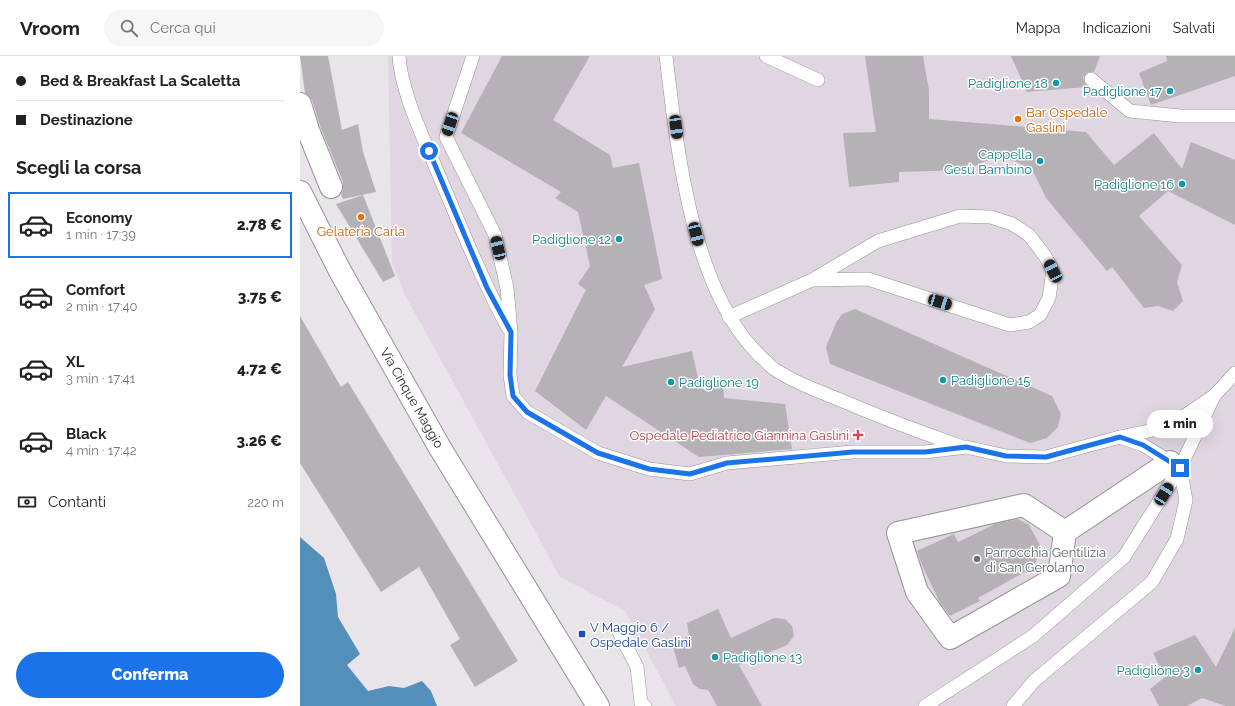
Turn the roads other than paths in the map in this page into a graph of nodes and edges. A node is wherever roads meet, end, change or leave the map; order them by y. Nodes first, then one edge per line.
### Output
1 (399, 56) edge
2 (473, 56) edge
3 (666, 56) edge
4 (766, 56) edge
5 (1091, 79) dead end
6 (818, 80) dead end
7 (300, 104) edge
8 (1235, 116) edge
9 (331, 187) dead end
10 (300, 192) edge
11 (812, 280) junction
12 (729, 317) junction
13 (511, 332) junction
14 (1235, 373) edge
15 (1215, 395) junction
16 (1120, 437) junction
17 (966, 447) junction
18 (1175, 465) junction
19 (1065, 532) junction
20 (619, 632) dead end
21 (641, 705) edge
22 (598, 706) edge
23 (925, 706) edge
24 (1013, 706) edge

1 - 13 lane
2 - 13 lane
3 - 12 lane
4 - 6 lane
5 - 8 lane
7 - 9 street
10 - 22 street, Via Cinque Maggio
11 - 11 lane
11 - 12 lane
12 - 17 lane
13 - 17 lane
14 - 15 lane
15 - 16 lane
15 - 18 lane
16 - 17 lane
16 - 18 lane
18 - 19 street
18 - 23 lane
18 - 24 lane
19 - 19 street
20 - 21 lane

